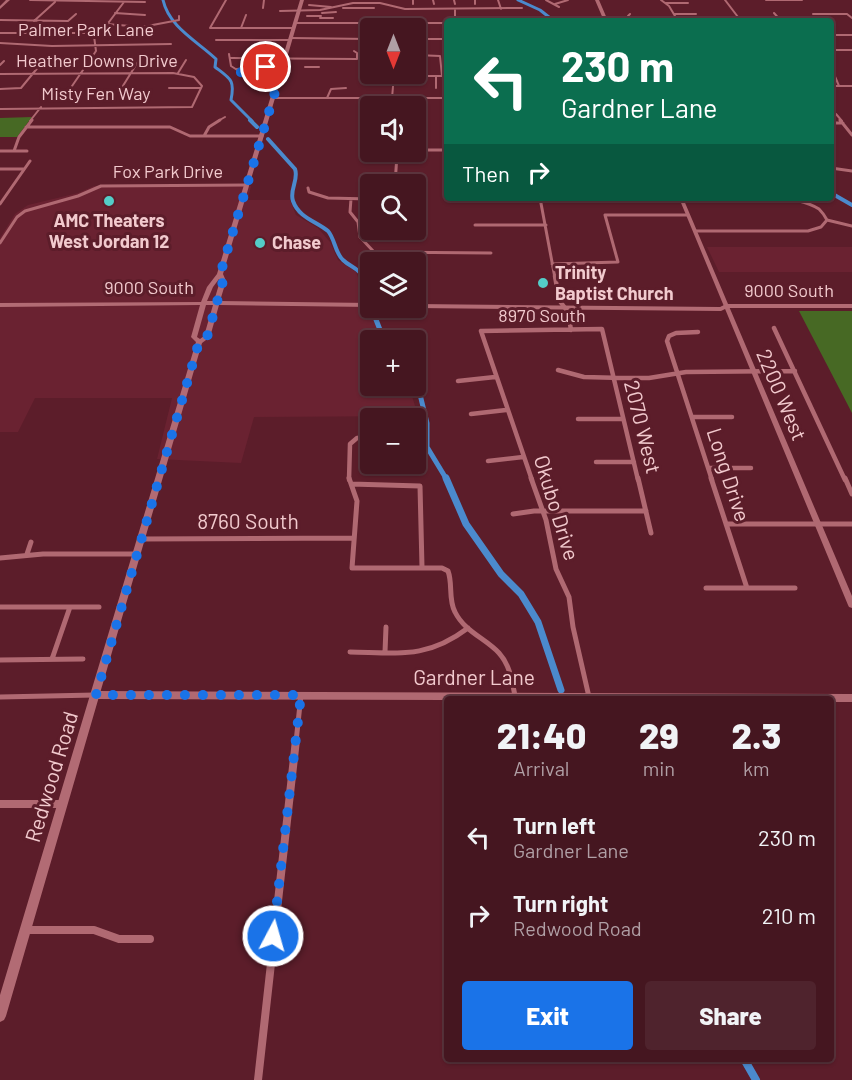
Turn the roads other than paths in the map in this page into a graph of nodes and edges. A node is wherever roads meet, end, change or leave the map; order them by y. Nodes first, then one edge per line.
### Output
1 (8, 0) edge
2 (226, 0) edge
3 (264, 0) edge
4 (302, 0) edge
5 (387, 0) edge
6 (498, 0) edge
7 (546, 0) edge
8 (568, 0) edge
9 (597, 0) edge
10 (725, 0) edge
11 (766, 0) edge
12 (801, 0) edge
13 (30, 1) edge
14 (96, 1) edge
15 (663, 1) edge
16 (55, 2) junction
17 (124, 2) junction
18 (145, 2) dead end
19 (333, 2) dead end
20 (359, 3) junction
21 (688, 3) dead end
22 (339, 4) junction
23 (382, 4) junction
24 (555, 4) junction
25 (309, 5) dead end
26 (331, 7) junction
27 (559, 7) dead end
28 (0, 8) edge
29 (263, 8) dead end
30 (343, 8) dead end
31 (374, 8) dead end
32 (522, 8) dead end
33 (455, 9) junction
34 (501, 9) junction
35 (299, 10) junction
36 (358, 10) junction
37 (280, 11) dead end
38 (336, 12) dead end
39 (115, 13) junction
40 (774, 13) dead end
41 (76, 14) dead end
42 (630, 14) dead end
43 (674, 14) junction
44 (696, 14) dead end
45 (145, 15) dead end
46 (246, 15) dead end
47 (320, 15) junction
48 (179, 16) dead end
49 (307, 16) dead end
50 (333, 18) dead end
51 (456, 18) edge
52 (605, 18) edge
53 (628, 18) edge
54 (674, 18) edge
55 (739, 18) edge
56 (778, 18) edge
57 (816, 18) edge
58 (852, 18) edge
59 (0, 20) edge
60 (34, 21) junction
61 (444, 22) edge
62 (274, 23) dead end
63 (107, 24) junction
64 (295, 25) junction
65 (210, 28) joint
66 (241, 28) junction
67 (272, 28) junction
68 (0, 33) edge
69 (96, 33) junction
70 (834, 35) edge
71 (852, 35) edge
72 (290, 39) junction
73 (360, 39) edge
74 (426, 39) edge
75 (444, 39) edge
76 (216, 40) dead end
77 (0, 44) edge
78 (96, 44) junction
79 (171, 44) dead end
80 (834, 50) edge
81 (852, 50) edge
82 (354, 51) dead end
83 (426, 55) edge
84 (230, 56) joint
85 (285, 58) junction
86 (307, 59) junction
87 (357, 59) junction
88 (44, 60) dead end
89 (139, 60) dead end
90 (186, 60) dead end
91 (4, 61) dead end
92 (354, 64) dead end
93 (0, 65) edge
94 (266, 67) dead end
95 (319, 67) dead end
96 (236, 69) junction
97 (33, 73) junction
98 (81, 73) junction
99 (131, 73) junction
100 (178, 73) junction
101 (0, 74) edge
102 (426, 76) edge
103 (436, 76) junction
104 (442, 76) joint
105 (834, 78) edge
106 (278, 82) junction
107 (834, 86) edge
108 (839, 86) junction
109 (852, 86) edge
110 (169, 88) dead end
111 (201, 88) junction
112 (346, 88) dead end
113 (436, 88) dead end
114 (0, 89) edge
115 (70, 89) dead end
116 (121, 89) dead end
117 (273, 98) junction
118 (327, 98) junction
119 (360, 98) edge
120 (426, 98) edge
121 (444, 98) edge
122 (41, 107) junction
123 (192, 107) joint
124 (0, 108) edge
125 (836, 114) dead end
126 (225, 117) dead end
127 (834, 123) edge
128 (843, 123) junction
129 (26, 127) junction
130 (852, 135) edge
131 (204, 136) junction
132 (262, 136) junction
133 (426, 150) edge
134 (444, 150) edge
135 (0, 151) edge
136 (14, 151) junction
137 (27, 151) dead end
138 (30, 161) dead end
139 (834, 168) edge
140 (0, 169) edge
141 (24, 169) junction
142 (852, 171) edge
143 (247, 185) junction
144 (308, 188) dead end
145 (0, 194) edge
146 (7, 194) junction
147 (351, 199) junction
148 (360, 199) edge
149 (541, 201) edge
150 (682, 201) edge
151 (801, 201) edge
152 (0, 204) edge
153 (688, 215) junction
154 (827, 220) junction
155 (475, 225) dead end
156 (546, 225) junction
157 (852, 225) edge
158 (359, 228) joint
159 (694, 231) junction
160 (0, 243) edge
161 (375, 252) edge
162 (426, 252) edge
163 (491, 253) dead end
164 (552, 264) junction
165 (220, 274) junction
166 (205, 303) junction
167 (217, 303) junction
168 (0, 305) edge
169 (360, 305) edge
170 (426, 306) edge
171 (563, 306) junction
172 (726, 306) junction
173 (852, 306) edge
174 (774, 328) dead end
175 (602, 329) joint
176 (571, 330) junction
177 (481, 331) joint
178 (698, 332) dead end
179 (199, 342) junction
180 (558, 370) dead end
181 (753, 371) junction
182 (795, 371) junction
183 (677, 373) junction
184 (495, 377) junction
185 (614, 377) junction
186 (458, 381) dead end
187 (506, 410) junction
188 (471, 414) dead end
189 (692, 417) junction
190 (732, 417) dead end
191 (578, 419) dead end
192 (623, 419) junction
193 (360, 438) edge
194 (523, 457) junction
195 (488, 461) dead end
196 (596, 462) dead end
197 (634, 462) junction
198 (708, 468) junction
199 (751, 468) dead end
200 (351, 484) junction
201 (852, 494) edge
202 (542, 511) junction
203 (646, 511) junction
204 (513, 514) dead end
205 (726, 524) junction
206 (817, 524) junction
207 (852, 524) edge
208 (651, 533) dead end
209 (354, 538) junction
210 (142, 539) junction
211 (31, 542) dead end
212 (27, 554) junction
213 (138, 554) junction
214 (0, 558) edge
215 (422, 567) junction
216 (706, 588) dead end
217 (747, 588) junction
218 (795, 588) dead end
219 (852, 605) edge
220 (0, 607) edge
221 (70, 607) junction
222 (99, 607) dead end
223 (386, 627) dead end
224 (468, 628) junction
225 (350, 652) dead end
226 (385, 652) junction
227 (52, 659) junction
228 (0, 660) edge
229 (83, 660) dead end
230 (96, 695) junction
231 (301, 695) junction
232 (515, 696) joint
233 (589, 696) edge
234 (0, 697) edge
235 (834, 698) edge
236 (852, 698) edge
237 (0, 804) edge
238 (63, 804) junction
239 (26, 930) junction
240 (150, 939) dead end
241 (0, 1016) edge
242 (258, 1080) edge

1 - 28 street
2 - 65 street
3 - 29 street
4 - 35 main road, Redwood Road
5 - 23 street
6 - 34 street
7 - 24 street
8 - 24 street
9 - 52 street
10 - 55 street
11 - 12 street
13 - 16 street
14 - 16 street
14 - 17 street
15 - 21 street
15 - 43 street
16 - 60 street
17 - 18 street
17 - 39 street
19 - 22 street
20 - 22 street
20 - 23 street
20 - 36 street
22 - 26 street
23 - 33 street
24 - 27 street
25 - 26 street
26 - 47 street
30 - 36 street
31 - 36 street
32 - 34 street
33 - 34 street
33 - 51 street
35 - 37 street
35 - 47 street
35 - 64 main road, Redwood Road
38 - 47 street
39 - 45 street
39 - 63 street
40 - 56 street
41 - 60 street
42 - 53 street
43 - 44 street
43 - 54 street
46 - 66 street
47 - 49 street
47 - 50 street
48 - 63 street
57 - 58 street
59 - 60 street
61 - 64 street
62 - 67 street
63 - 69 street
64 - 67 street
64 - 72 main road, Redwood Road
65 - 66 street
66 - 67 street
68 - 69 street
69 - 78 street
70 - 71 street
72 - 73 street
72 - 76 street
72 - 85 main road, Redwood Road
74 - 75 street
77 - 78 street, Palmer Park Lane
78 - 79 street, Palmer Park Lane
78 - 98 street
80 - 81 street
82 - 87 street
83 - 104 street
84 - 85 street
84 - 96 street
85 - 86 street
85 - 106 main road, Redwood Road
86 - 87 street
86 - 95 street
87 - 92 street
88 - 97 street
89 - 99 street
90 - 100 street
91 - 93 street
94 - 96 street
96 - 106 street
97 - 98 street, Heather Downs Drive
97 - 101 street, Heather Downs Drive
97 - 114 street
98 - 99 street, Heather Downs Drive
98 - 115 street
99 - 100 street, Heather Downs Drive
99 - 116 street
100 - 111 street, Heather Downs Drive
102 - 103 street
103 - 104 street
103 - 113 street
105 - 108 street
106 - 117 main road, Redwood Road
107 - 108 street
108 - 109 street
110 - 111 street
111 - 123 street, Heather Downs Drive
112 - 118 street
117 - 118 street
117 - 132 main road, Redwood Road
118 - 119 street
120 - 121 street
122 - 123 street, Misty Fen Way
122 - 124 street, Misty Fen Way
122 - 129 street
125 - 128 street
126 - 131 street
127 - 128 street
128 - 130 street
129 - 131 street
129 - 136 street
131 - 132 street
132 - 143 main road, Redwood Road
133 - 134 street
135 - 136 street
136 - 137 street
138 - 141 street
139 - 142 street
140 - 141 street
141 - 146 street
143 - 160 street, Fox Park Drive
143 - 165 main road, Redwood Road
144 - 147 street
145 - 146 street
146 - 152 street
147 - 148 street
147 - 158 street
149 - 156 street
150 - 153 street, 2200 West
151 - 154 street
153 - 159 street, 2200 West
153 - 164 street
154 - 157 street
154 - 159 street
155 - 156 street
156 - 164 street
158 - 161 street
159 - 172 street, 2200 West
162 - 163 street
164 - 171 street
165 - 166 main road, Redwood Road
165 - 167 main road, Redwood Road
166 - 167 main road, 9000 South
166 - 168 main road, 9000 South
166 - 179 main road, Redwood Road
167 - 169 main road, 9000 South
167 - 179 main road, Redwood Road
170 - 171 main road, 9000 South
171 - 172 main road, 9000 South
171 - 176 street
172 - 173 main road, 9000 South
172 - 181 street, 2200 West
174 - 182 street
175 - 176 street, 8970 South
175 - 185 street, 2070 West
176 - 177 street, 8970 South
177 - 184 street, Okubo Drive
178 - 183 street, Long Drive
179 - 210 main road, Redwood Road
180 - 185 street
181 - 182 street
181 - 183 street
181 - 206 street, 2200 West
182 - 201 street
183 - 185 street
183 - 189 street, Long Drive
184 - 186 street
184 - 187 street, Okubo Drive
185 - 192 street, 2070 West
187 - 188 street
187 - 194 street, Okubo Drive
189 - 190 street
189 - 198 street, Long Drive
191 - 192 street
192 - 197 street, 2070 West
193 - 200 street
194 - 195 street
194 - 202 street, Okubo Drive
196 - 197 street
197 - 203 street, 2070 West
198 - 199 street
198 - 205 street, Long Drive
200 - 209 street
200 - 215 street
202 - 203 street
202 - 204 street
202 - 233 street, Okubo Drive
203 - 208 street, 2070 West
205 - 206 street
205 - 217 street, Long Drive
206 - 207 street
206 - 219 street, 2200 West
209 - 210 street, 8760 South
209 - 215 street
210 - 213 main road, Redwood Road
211 - 212 street
212 - 213 street
212 - 214 street
213 - 230 main road, Redwood Road
215 - 224 street
216 - 217 street
217 - 218 street
220 - 221 street
221 - 222 street
221 - 227 street
223 - 226 street
224 - 226 street
224 - 232 street
225 - 226 street
227 - 228 street
227 - 229 street
230 - 231 street, Gardner Lane
230 - 234 street
230 - 238 main road, Redwood Road
231 - 232 street, Gardner Lane
231 - 242 street
235 - 236 street, Gardner Lane
237 - 238 street
238 - 239 main road, Redwood Road
239 - 240 street
239 - 241 main road, Redwood Road

